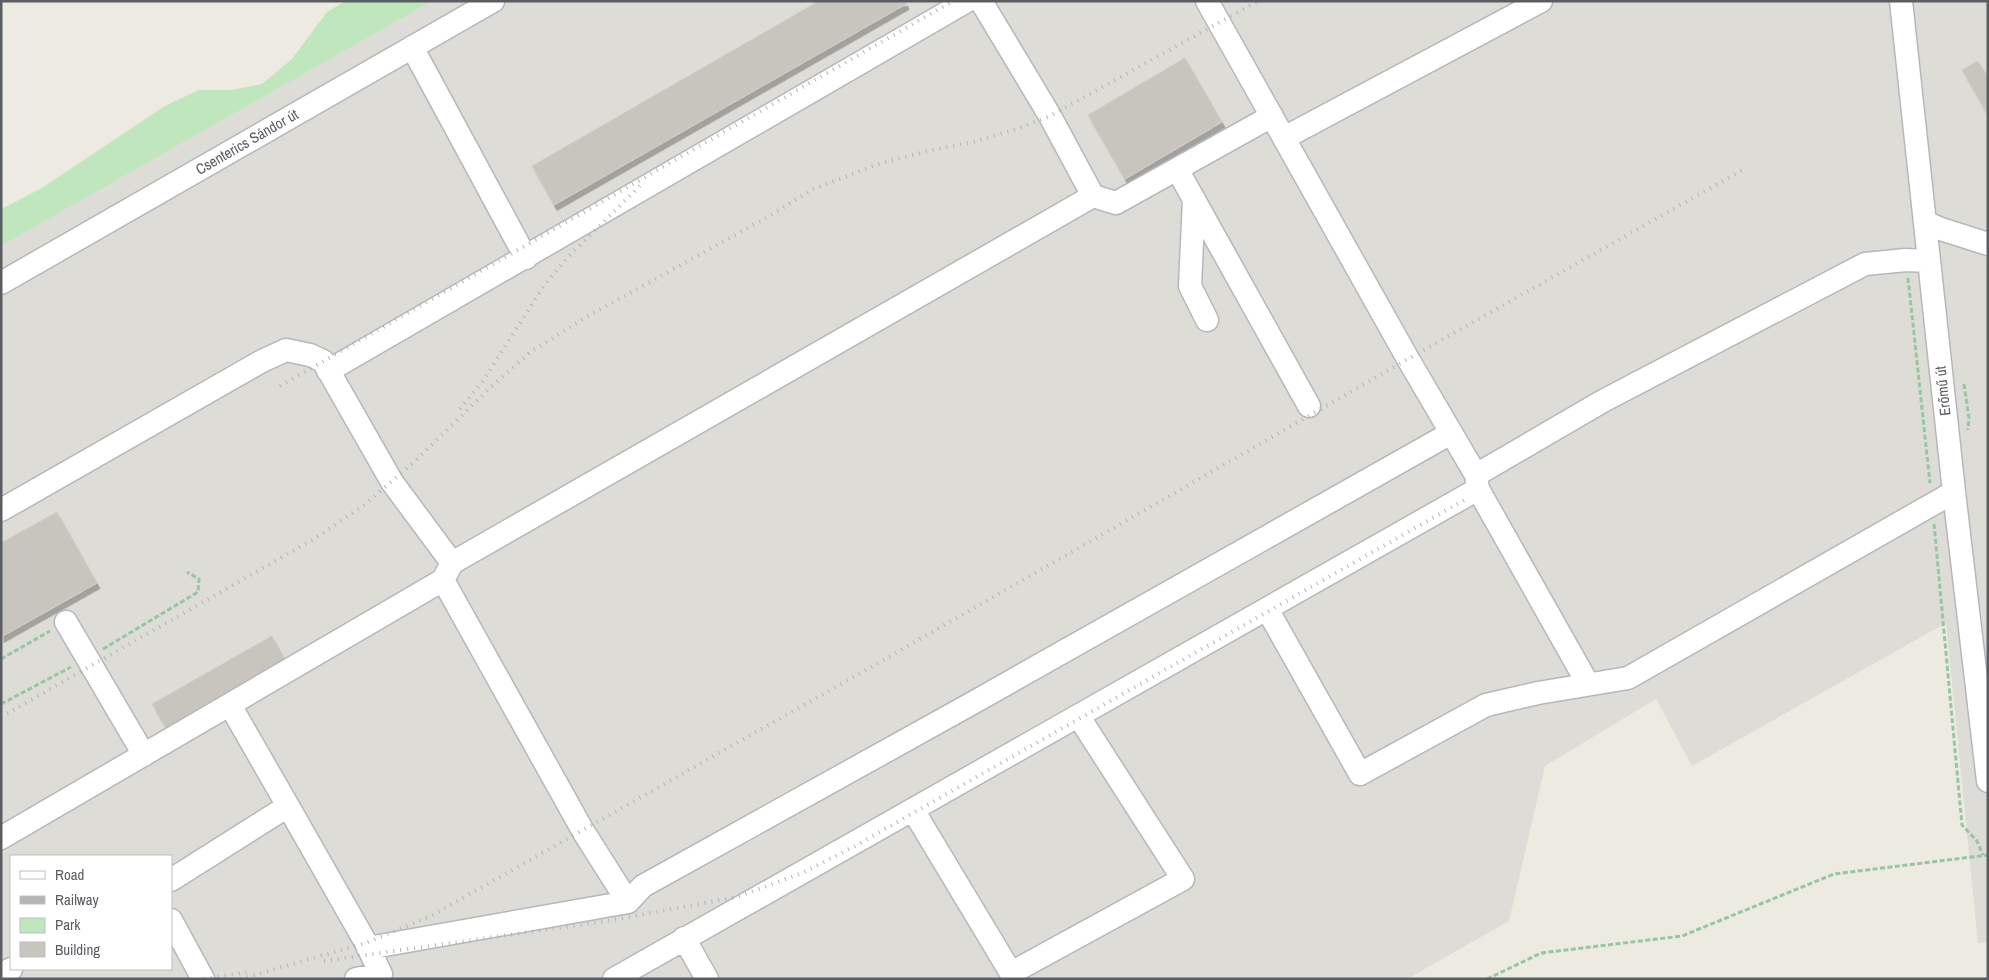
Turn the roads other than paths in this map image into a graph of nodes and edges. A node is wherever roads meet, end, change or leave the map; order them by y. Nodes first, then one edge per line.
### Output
1 (493, 1) edge
2 (967, 1) edge
3 (981, 1) edge
4 (1541, 1) edge
5 (1901, 1) edge
6 (1216, 4) edge
7 (412, 47) junction
8 (1272, 116) junction
9 (1284, 138) junction
10 (1177, 169) junction
11 (1093, 196) junction
12 (1194, 199) junction
13 (1925, 222) junction
14 (1988, 244) edge
15 (526, 258) junction
16 (1929, 261) junction
17 (1, 283) edge
18 (1208, 320) dead end
19 (328, 371) junction
20 (1308, 406) dead end
21 (1451, 433) junction
22 (1477, 482) junction
23 (1954, 492) junction
24 (1, 510) edge
25 (448, 571) junction
26 (1267, 609) junction
27 (66, 622) road end
28 (1979, 626) edge
29 (1588, 684) junction
30 (230, 705) junction
31 (1079, 717) junction
32 (144, 755) junction
33 (1988, 781) edge
34 (288, 806) junction
35 (913, 810) junction
36 (1, 838) edge
37 (172, 879) edge
38 (628, 902) junction
39 (172, 922) edge
40 (684, 938) junction
41 (368, 948) junction
42 (203, 979) edge
43 (356, 979) edge
44 (614, 979) edge
45 (707, 979) edge

1 - 7 street, Csenterics Sándor út
2 - 15 street
3 - 11 street
4 - 9 street
5 - 13 street, Erőmű út
6 - 8 street
7 - 15 street
7 - 17 street, Csenterics Sándor út
8 - 9 street
8 - 10 street
9 - 21 street
10 - 11 street
10 - 12 street
11 - 25 street
12 - 18 street
12 - 20 street
13 - 14 street
13 - 16 street, Erőmű út
15 - 19 street
16 - 22 street
16 - 23 street, Erőmű út
19 - 24 street
19 - 25 street
21 - 22 street
21 - 38 street
22 - 26 street
22 - 29 street
23 - 28 street, Erőmű út
23 - 29 street
25 - 30 street
25 - 38 street
26 - 29 street
26 - 31 street
27 - 32 street
28 - 33 street, Erőmű út
30 - 32 street
30 - 34 street
31 - 35 street
31 - 35 street
32 - 36 street
34 - 37 street
34 - 41 street
35 - 40 street
38 - 41 street
39 - 42 street
40 - 44 street
40 - 45 street
41 - 43 street

